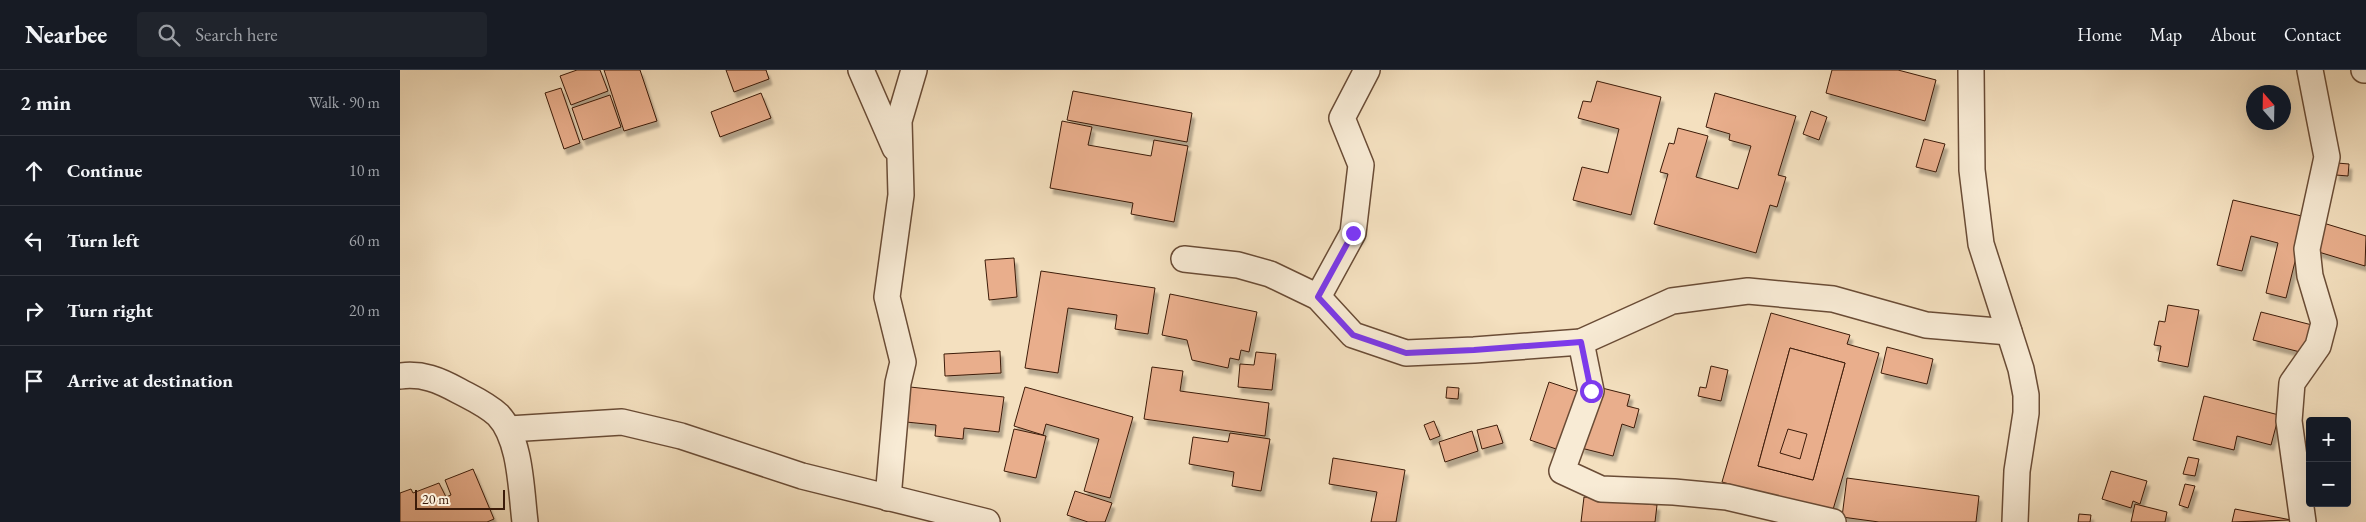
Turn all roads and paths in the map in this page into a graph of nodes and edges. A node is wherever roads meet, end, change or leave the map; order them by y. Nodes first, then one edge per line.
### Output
1 (860, 70) edge
2 (914, 70) edge
3 (1367, 70) edge
4 (1971, 70) edge
5 (2310, 70) edge
6 (898, 155) junction
7 (1184, 259) dead end
8 (1318, 297) junction
9 (2009, 332) junction
10 (1581, 342) junction
11 (400, 376) edge
12 (508, 429) junction
13 (888, 498) junction
14 (525, 522) edge
15 (987, 522) edge
16 (1833, 522) edge
17 (2015, 522) edge
18 (2303, 522) edge

1 - 6 street
2 - 6 street
3 - 8 street
4 - 9 street
5 - 18 street
6 - 13 street
7 - 8 street
8 - 10 street
9 - 10 street
9 - 17 street
10 - 16 street
11 - 12 street
12 - 13 street
12 - 14 street
13 - 15 street

